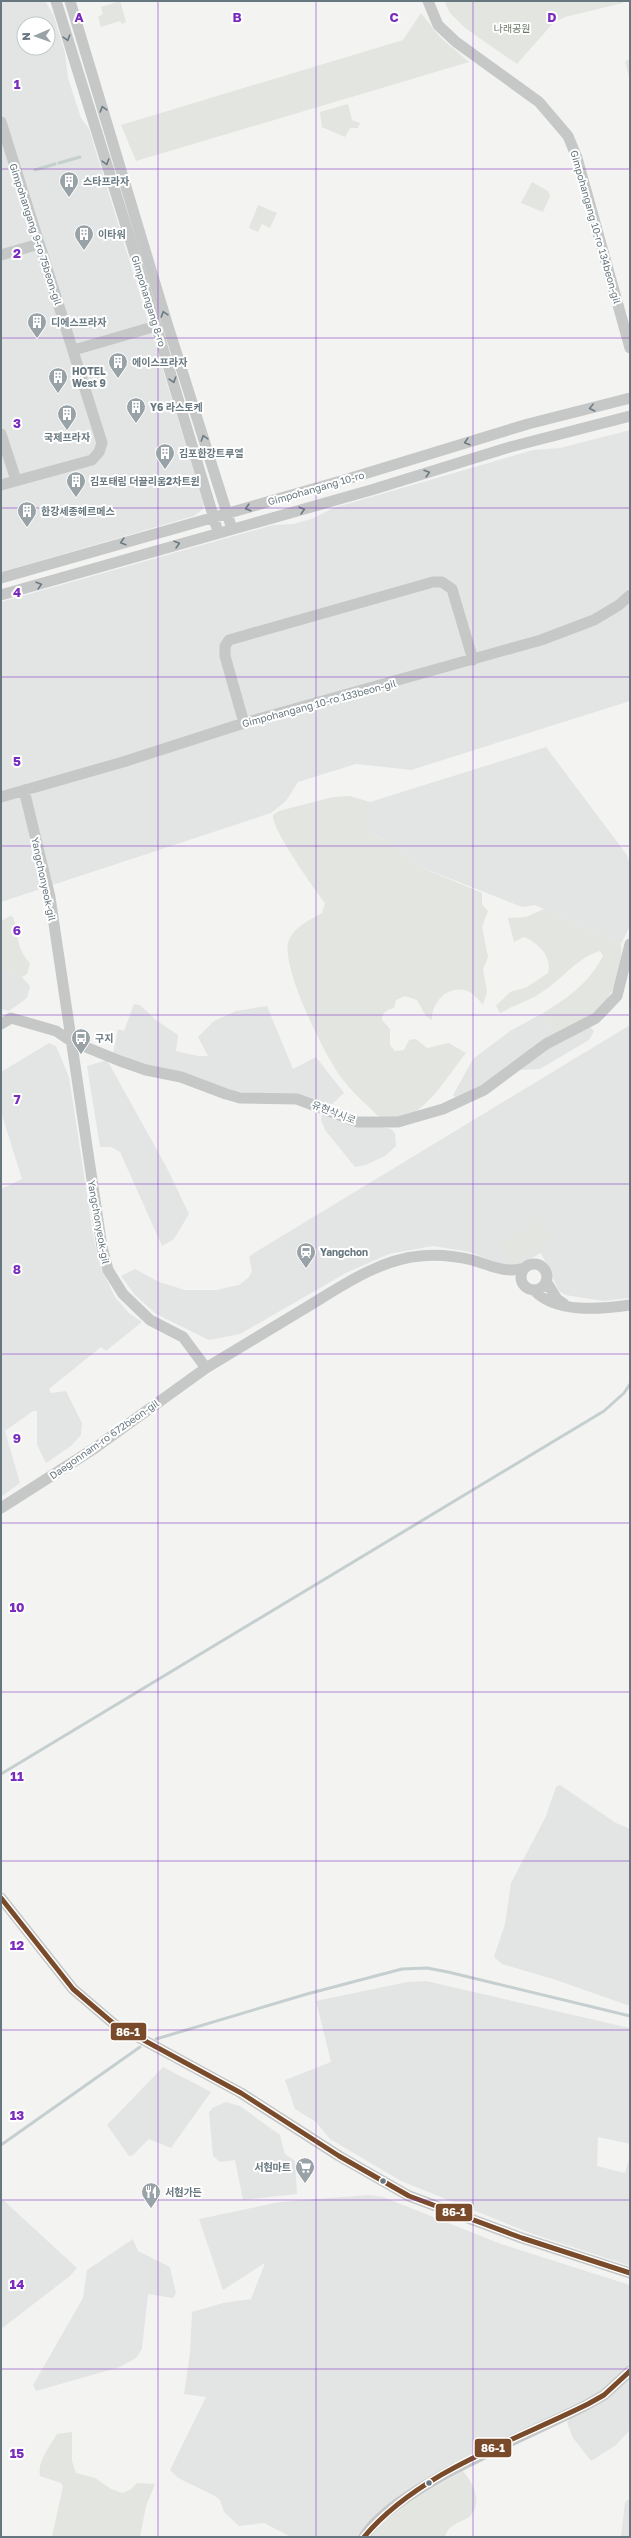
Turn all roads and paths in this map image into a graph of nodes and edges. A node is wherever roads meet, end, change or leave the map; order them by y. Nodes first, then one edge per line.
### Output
1 (56, 1) edge
2 (70, 1) edge
3 (428, 1) edge
4 (1, 122) edge
5 (39, 244) junction
6 (1, 255) edge
7 (156, 326) junction
8 (630, 348) edge
9 (74, 350) junction
10 (630, 398) edge
11 (630, 416) edge
12 (1, 434) edge
13 (16, 480) junction
14 (1, 485) edge
15 (227, 513) junction
16 (214, 517) junction
17 (232, 529) junction
18 (218, 532) junction
19 (1, 578) edge
20 (1, 595) edge
21 (630, 595) edge
22 (473, 660) junction
23 (244, 723) junction
24 (24, 790) junction
25 (1, 796) edge
26 (630, 944) edge
27 (1, 1024) edge
28 (71, 1041) junction
29 (524, 1268) junction
30 (495, 1269) junction
31 (546, 1281) junction
32 (530, 1289) junction
33 (566, 1305) junction
34 (630, 1305) edge
35 (206, 1368) junction
36 (1, 1508) edge
37 (1, 1898) edge
38 (630, 2273) edge
39 (630, 2371) edge
40 (364, 2537) edge

1 -> 7 street, Gimpohangang 8-ro
15 -> 2 street, Gimpohangang 8-ro
3 - 8 street, Gimpohangang 10-ro 134beon-gil
4 - 5 street, Gimpohangang 9-ro 75beon-gil
5 - 6 street
5 - 9 street, Gimpohangang 9-ro 75beon-gil
7 - 9 street
7 -> 16 street, Gimpohangang 8-ro
9 - 13 street, Gimpohangang 9-ro 75beon-gil
10 -> 15 street, Gimpohangang 10-ro
17 -> 11 street, Gimpohangang 10-ro
12 - 13 street
13 - 14 street, Gimpohangang 9-ro 75beon-gil
15 - 16 street, Gimpohangang 10-ro
15 - 17 street, Gimpohangang 8-ro
16 - 18 street, Gimpohangang 8-ro
16 -> 19 street, Gimpohangang 10-ro
17 - 18 street, Gimpohangang 10-ro
20 -> 18 street, Gimpohangang 10-ro
21 - 22 street, Gimpohangang 10-ro 133beon-gil
22 - 23 street, Gimpohangang 10-ro 133beon-gil
22 - 23 street
23 - 24 street, Gimpohangang 10-ro 133beon-gil
24 - 25 street, Gimpohangang 10-ro 133beon-gil
24 - 28 street, Yangchonyeok-gil
26 - 28 street, 유현삭시로
27 - 28 street, 유현삭시로
28 - 35 street, Yangchonyeok-gil
29 - 30 street
29 - 31 street
29 - 32 street
30 - 32 street
30 - 35 street
31 - 32 street
31 - 33 street
32 - 33 street
33 - 34 street
35 - 36 street, Daegonnam-ro 672beon-gil
37 - 38 street
39 - 40 street

